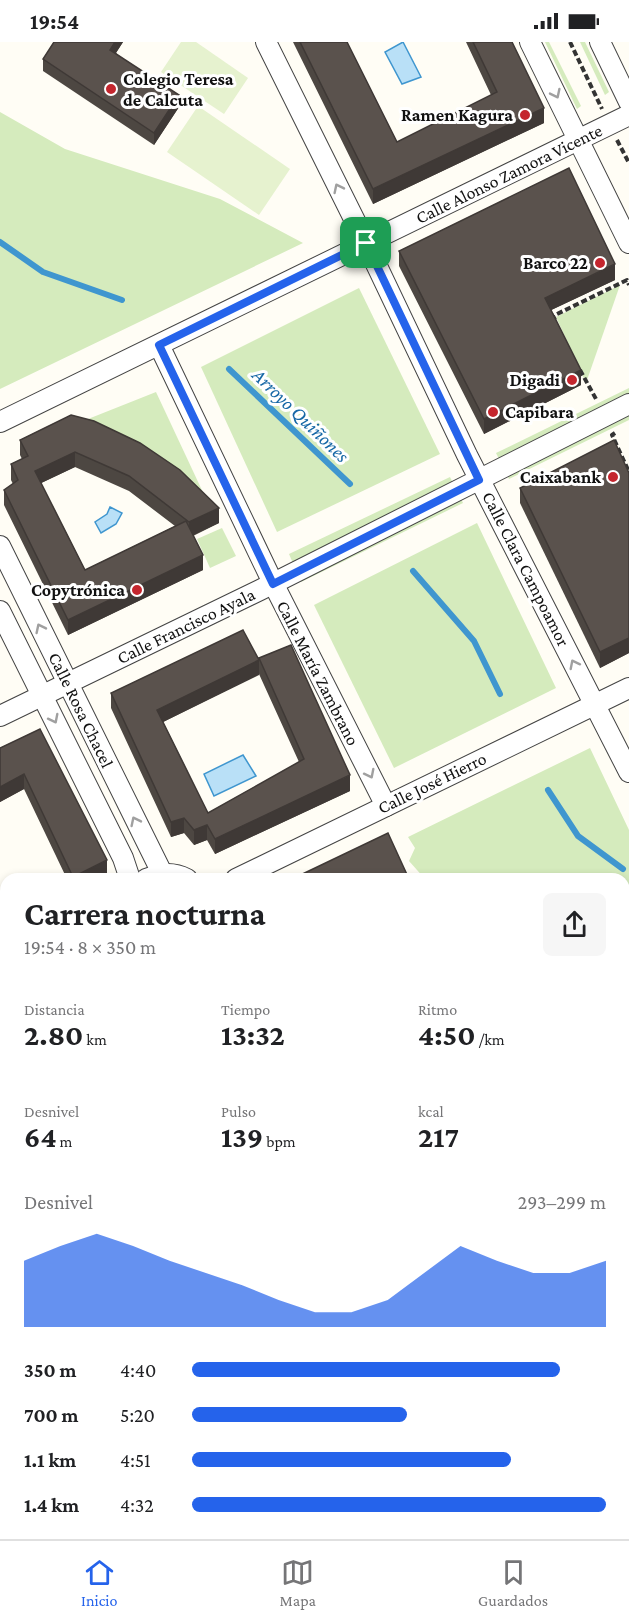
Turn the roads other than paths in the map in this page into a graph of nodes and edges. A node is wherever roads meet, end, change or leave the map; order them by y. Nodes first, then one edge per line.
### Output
1 (266, 42) edge
2 (530, 42) edge
3 (600, 42) edge
4 (629, 102) edge
5 (629, 115) edge
6 (578, 140) junction
7 (366, 243) junction
8 (629, 243) edge
9 (159, 345) junction
10 (629, 404) edge
11 (0, 422) edge
12 (479, 480) junction
13 (0, 546) edge
14 (273, 584) junction
15 (0, 610) edge
16 (68, 683) junction
17 (629, 688) edge
18 (42, 695) junction
19 (595, 704) junction
20 (0, 716) edge
21 (629, 772) edge
22 (386, 806) junction
23 (128, 873) edge
24 (153, 873) edge
25 (248, 873) edge

7 -> 1 street, Calle Clara Campoamor
2 -> 6 street
3 - 4 street
5 - 6 street, Calle Alonso Zamora Vicente
6 - 7 street, Calle Alonso Zamora Vicente
6 - 8 street
7 - 9 street, Calle Alonso Zamora Vicente
7 - 12 street, Calle Clara Campoamor
9 - 11 street, Calle Alonso Zamora Vicente
9 - 14 street, Calle María Zambrano
10 - 12 street, Calle Francisco Ayala
12 - 14 street, Calle Francisco Ayala
19 -> 12 street, Calle Clara Campoamor
16 -> 13 street, Calle Rosa Chacel
14 - 16 street, Calle Francisco Ayala
14 -> 22 street, Calle María Zambrano
15 - 18 street, Calle Rosa Chacel
16 - 18 street, Calle Francisco Ayala
24 -> 16 street, Calle Rosa Chacel
17 - 19 street, Calle José Hierro
18 - 20 street, Calle Francisco Ayala
18 -> 23 street, Calle Rosa Chacel
19 - 21 street, Calle Clara Campoamor
19 - 22 street, Calle José Hierro
22 - 25 street, Calle José Hierro

